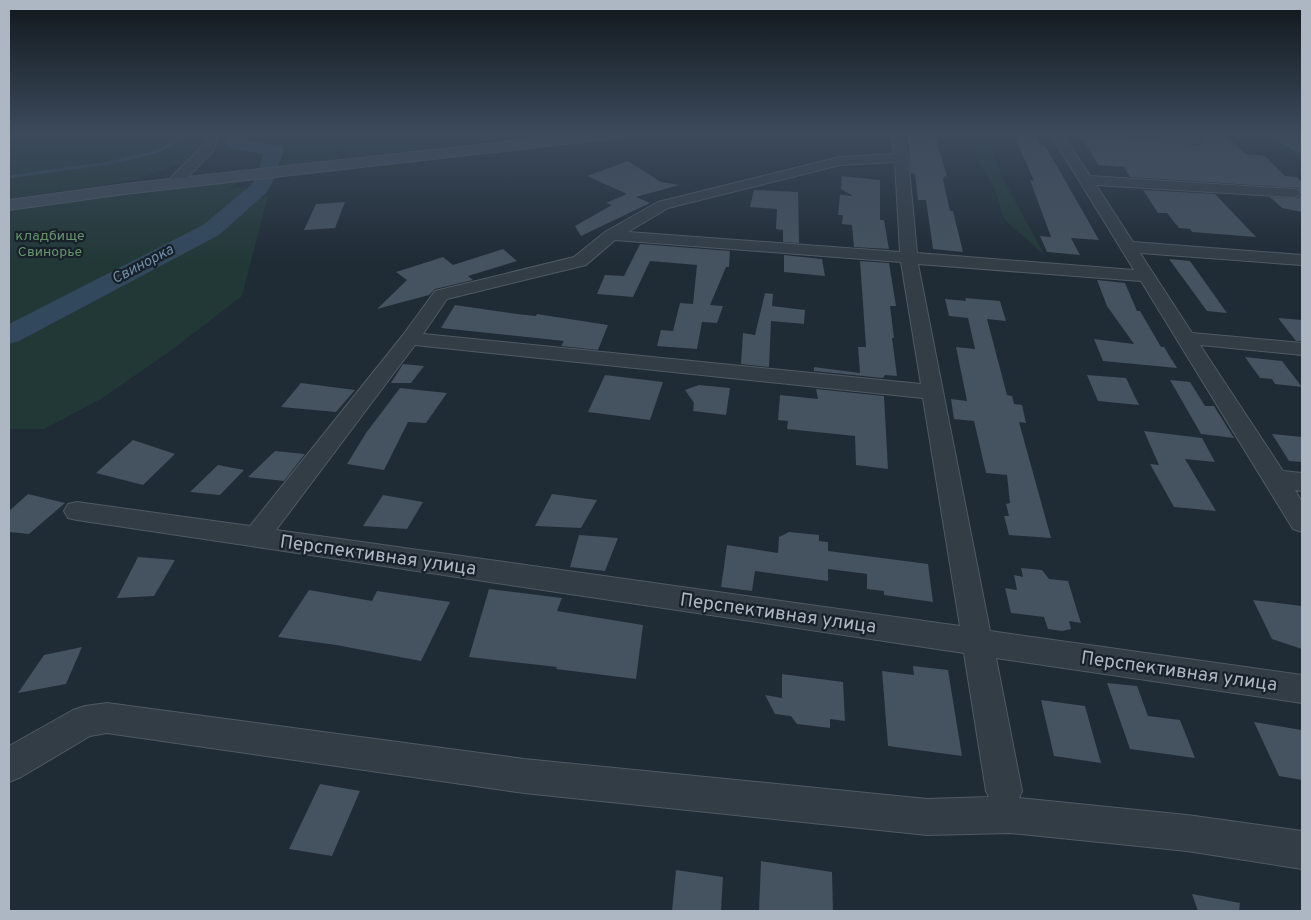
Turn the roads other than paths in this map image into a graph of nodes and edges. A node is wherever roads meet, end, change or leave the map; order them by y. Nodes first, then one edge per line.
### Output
1 (179, 176) edge
2 (238, 176) edge
3 (780, 176) edge
4 (903, 176) edge
5 (1082, 176) edge
6 (1085, 180) junction
7 (174, 183) junction
8 (1293, 194) dead end
9 (9, 205) edge
10 (611, 235) junction
11 (1128, 247) junction
12 (909, 258) junction
13 (1302, 260) edge
14 (1146, 276) junction
15 (1186, 338) junction
16 (410, 339) junction
17 (1302, 349) edge
18 (932, 392) junction
19 (1275, 479) junction
20 (1302, 482) edge
21 (77, 511) dead end
22 (1302, 522) edge
23 (255, 538) junction
24 (978, 642) junction
25 (1302, 690) edge
26 (9, 765) edge
27 (1004, 791) dead end
28 (1300, 857) edge

1 - 7 street
2 - 7 main road
3 - 10 street
4 - 12 street
5 - 6 street
6 - 8 street
6 - 11 street
7 - 9 main road
10 - 12 street
10 - 16 street
11 - 13 street
11 - 14 street
12 - 14 street
12 - 18 street
14 - 15 street
15 - 17 street
15 - 19 street
16 - 18 street
16 - 23 street
18 - 24 street
19 - 20 street
19 - 22 street
21 - 23 street, Перспективная улица
23 - 24 street, Перспективная улица
24 - 25 street, Перспективная улица
24 - 27 street
26 - 28 street

